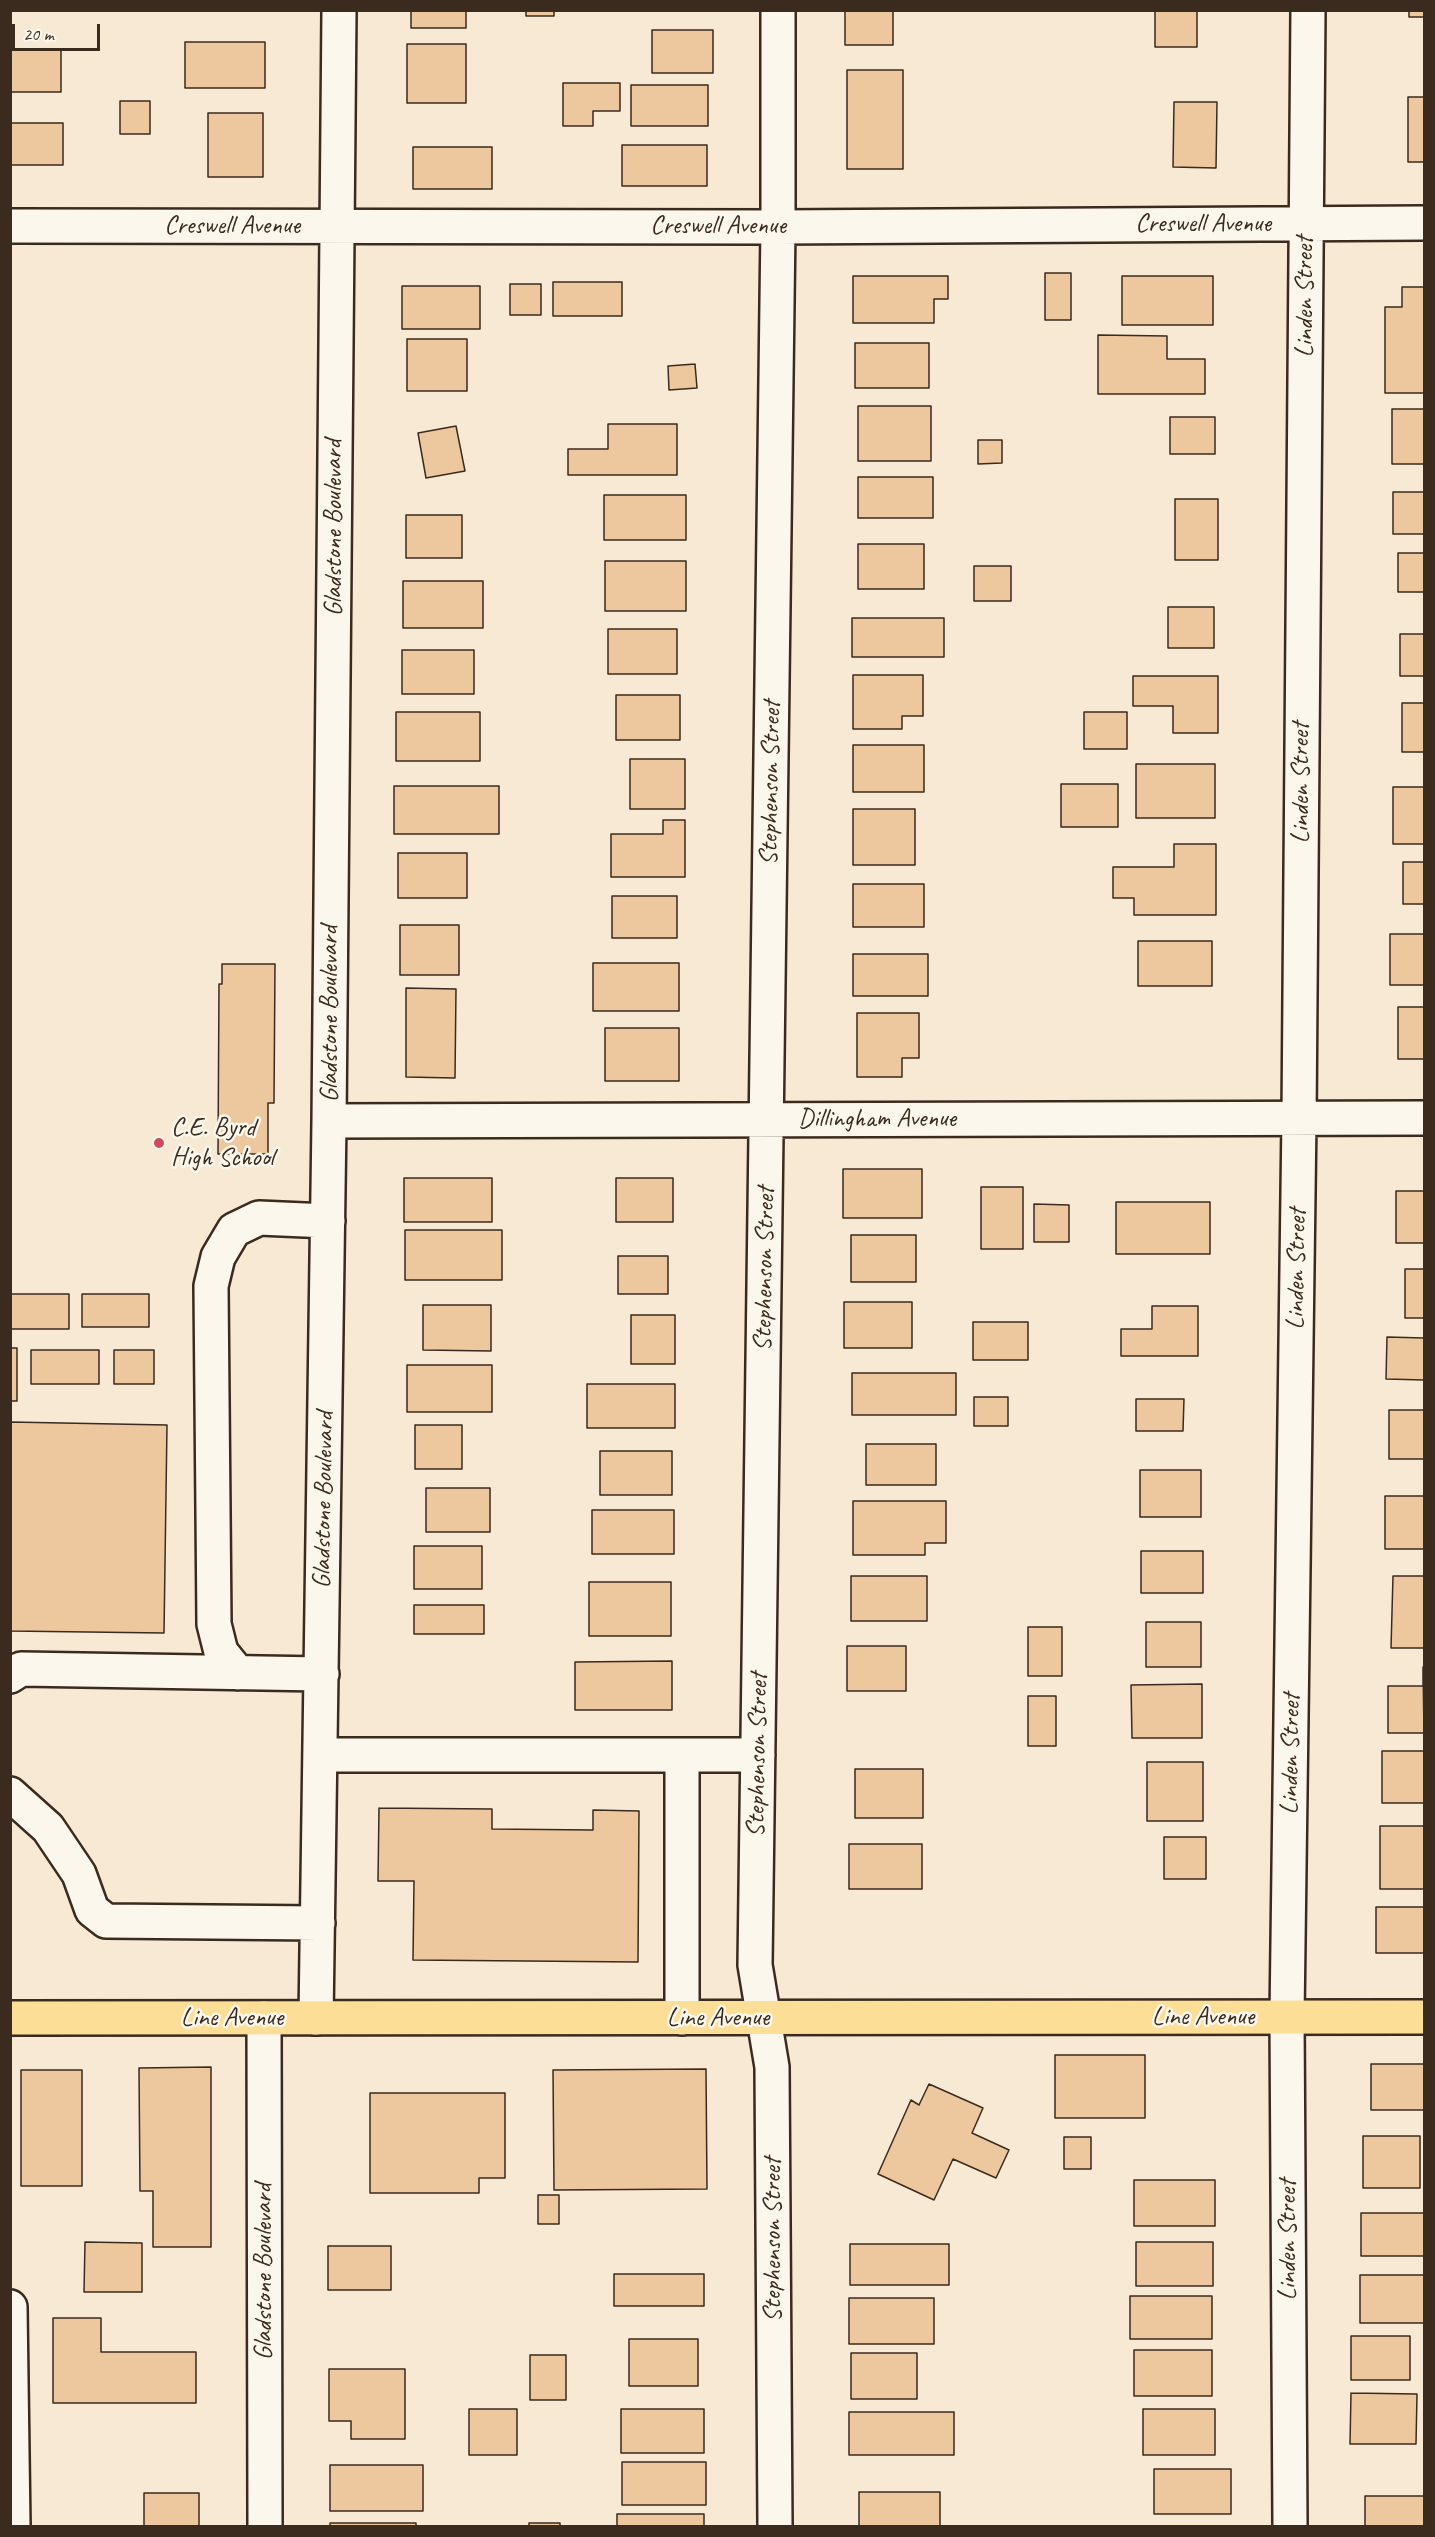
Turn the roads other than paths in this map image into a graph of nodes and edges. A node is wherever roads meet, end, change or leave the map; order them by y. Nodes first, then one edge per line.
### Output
1 (339, 10) edge
2 (778, 10) edge
3 (1308, 10) edge
4 (1425, 223) edge
5 (1306, 224) junction
6 (10, 226) edge
7 (337, 226) junction
8 (778, 226) junction
9 (1425, 1118) edge
10 (767, 1119) junction
11 (1299, 1119) junction
12 (329, 1120) junction
13 (328, 1221) junction
14 (238, 1673) junction
15 (322, 1674) junction
16 (10, 1676) edge
17 (320, 1755) junction
18 (758, 1755) junction
19 (682, 1756) junction
20 (10, 1794) edge
21 (318, 1923) junction
22 (1287, 2017) junction
23 (1425, 2017) edge
24 (10, 2018) edge
25 (264, 2018) junction
26 (316, 2018) junction
27 (682, 2018) junction
28 (764, 2018) junction
29 (10, 2307) edge
30 (13, 2526) edge
31 (265, 2526) edge
32 (775, 2526) edge
33 (1290, 2526) edge

1 - 7 street, Gladstone Boulevard
2 - 8 street, Stephenson Street
3 - 5 street, Linden Street
4 - 5 street, Creswell Avenue
5 - 8 street, Creswell Avenue
5 - 11 street, Linden Street
6 - 7 street, Creswell Avenue
7 - 8 street, Creswell Avenue
7 - 12 street, Gladstone Boulevard
8 - 10 street, Stephenson Street
9 - 11 street, Dillingham Avenue
10 - 11 street, Dillingham Avenue
10 - 12 street, Dillingham Avenue
10 - 18 street, Stephenson Street
11 - 22 street, Linden Street
12 - 13 street, Gladstone Boulevard
13 - 14 street
13 - 15 street, Gladstone Boulevard
14 - 15 street
14 - 16 street
15 - 17 street, Gladstone Boulevard
17 - 19 street
17 - 21 street, Gladstone Boulevard
18 - 19 street
18 - 28 street, Stephenson Street
19 - 27 street
20 - 21 street
21 - 26 street, Gladstone Boulevard
22 - 23 main road, Line Avenue
22 - 28 main road, Line Avenue
22 - 33 street, Linden Street
24 - 25 main road, Line Avenue
25 - 26 main road, Line Avenue
25 - 31 street, Gladstone Boulevard
26 - 27 main road, Line Avenue
27 - 28 main road, Line Avenue
28 - 32 street, Stephenson Street
29 - 30 street

